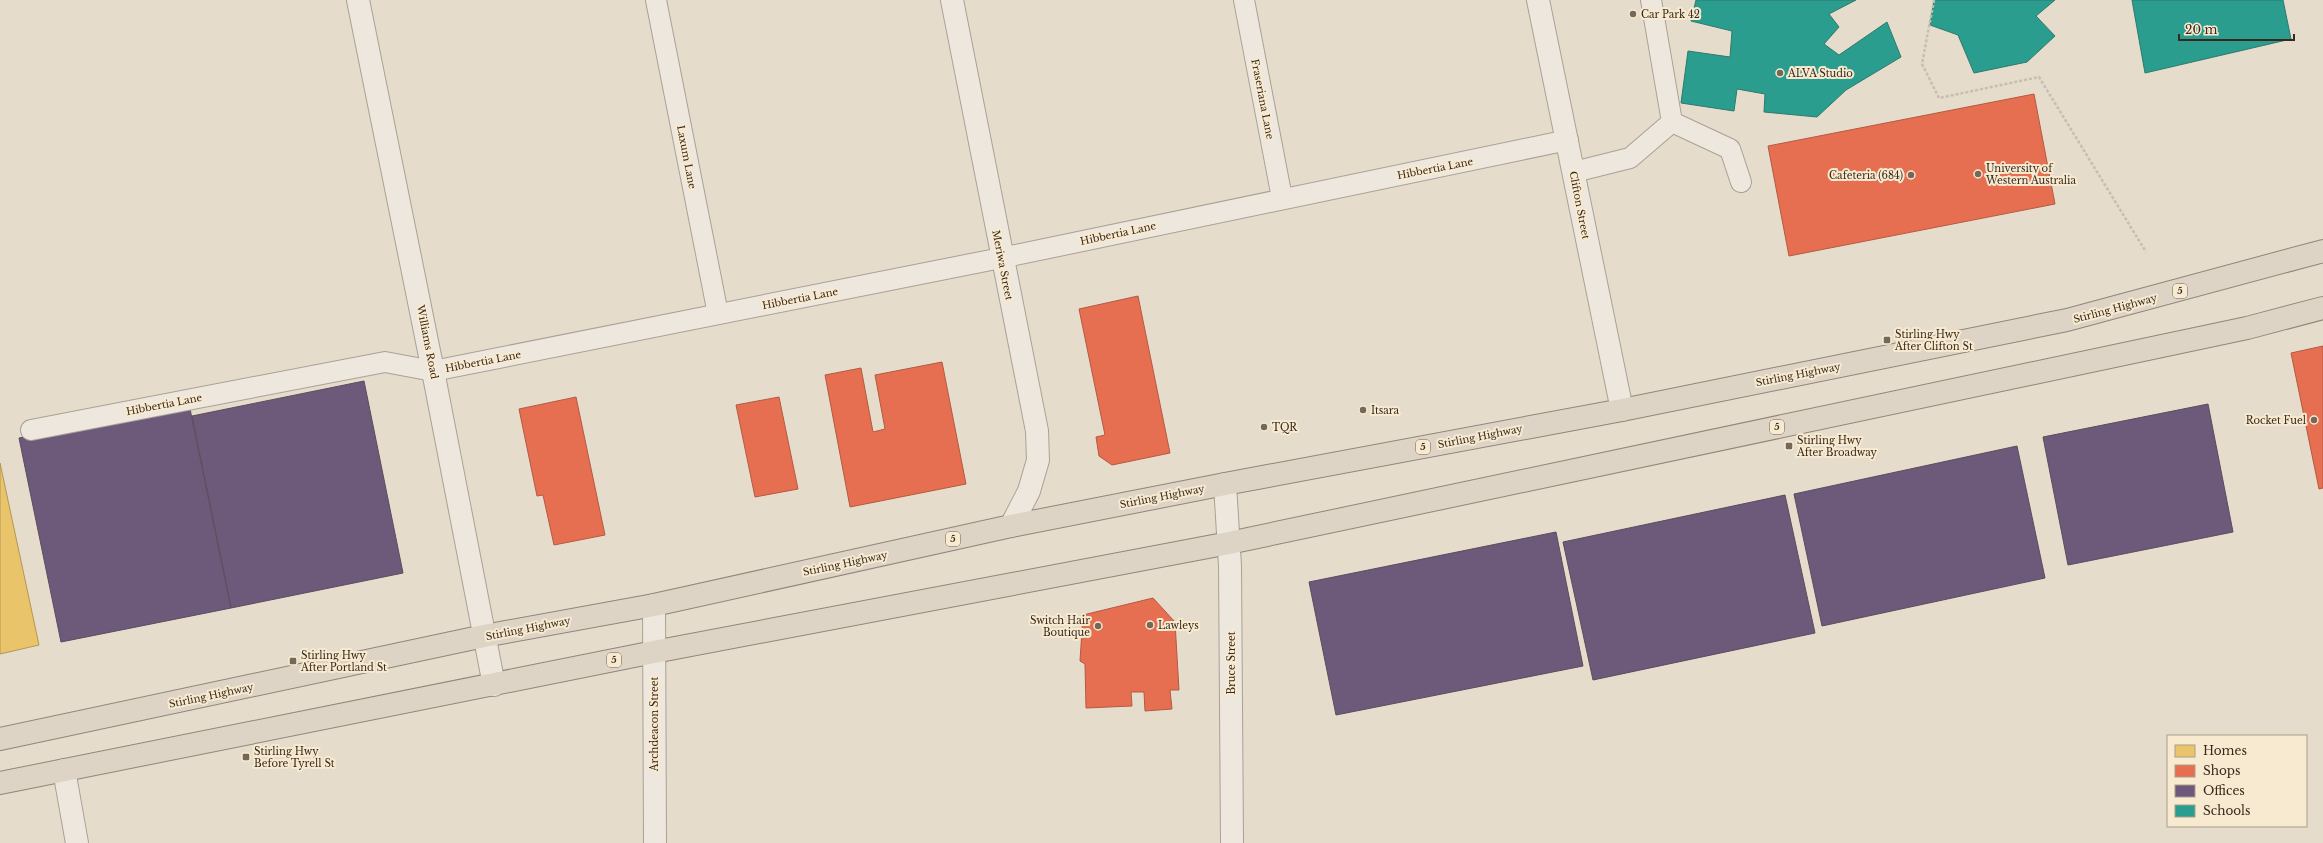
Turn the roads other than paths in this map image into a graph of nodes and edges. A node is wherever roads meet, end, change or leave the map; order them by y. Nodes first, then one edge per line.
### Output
1 (358, 0) edge
2 (656, 0) edge
3 (952, 0) edge
4 (1244, 0) edge
5 (1538, 0) edge
6 (1651, 0) edge
7 (1672, 122) junction
8 (1568, 140) junction
9 (1574, 172) junction
10 (1741, 182) dead end
11 (1282, 198) junction
12 (2323, 251) edge
13 (1001, 258) junction
14 (2323, 308) edge
15 (718, 314) junction
16 (433, 371) junction
17 (1622, 410) junction
18 (31, 430) dead end
19 (1225, 484) junction
20 (1011, 526) junction
21 (1230, 543) junction
22 (654, 605) junction
23 (484, 636) junction
24 (654, 652) junction
25 (494, 685) junction
26 (0, 739) edge
27 (64, 770) junction
28 (0, 783) edge
29 (77, 843) edge
30 (654, 843) edge
31 (1232, 843) edge

1 - 16 street, Williams Road
2 - 15 lane, Laxum Lane
3 - 13 street, Meriwa Street
4 - 11 lane, Fraseriana Lane
5 - 8 street, Clifton Street
6 - 7 lane
7 - 9 lane
7 - 10 lane
8 - 9 street, Clifton Street
8 - 11 lane, Hibbertia Lane
9 - 17 street, Clifton Street
11 - 13 lane, Hibbertia Lane
12 - 17 highway, Stirling Highway / 5
13 - 15 lane, Hibbertia Lane
13 - 20 street, Meriwa Street
14 - 21 highway, 5
15 - 16 lane, Hibbertia Lane
16 - 18 lane, Hibbertia Lane
16 - 23 street, Williams Road
17 - 19 highway, Stirling Highway / 5
19 - 20 highway, Stirling Highway / 5
19 - 21 street, Bruce Street
20 - 22 highway, Stirling Highway / 5
21 - 24 highway, 5
21 - 31 street, Bruce Street
22 - 23 highway, Stirling Highway / 5
22 - 24 street, Archdeacon Street
23 - 25 street, Williams Road
23 - 26 highway, Stirling Highway / 5
24 - 25 highway, 5
24 - 30 street, Archdeacon Street
25 - 27 highway, 5
27 - 28 highway, 5
27 - 29 street

